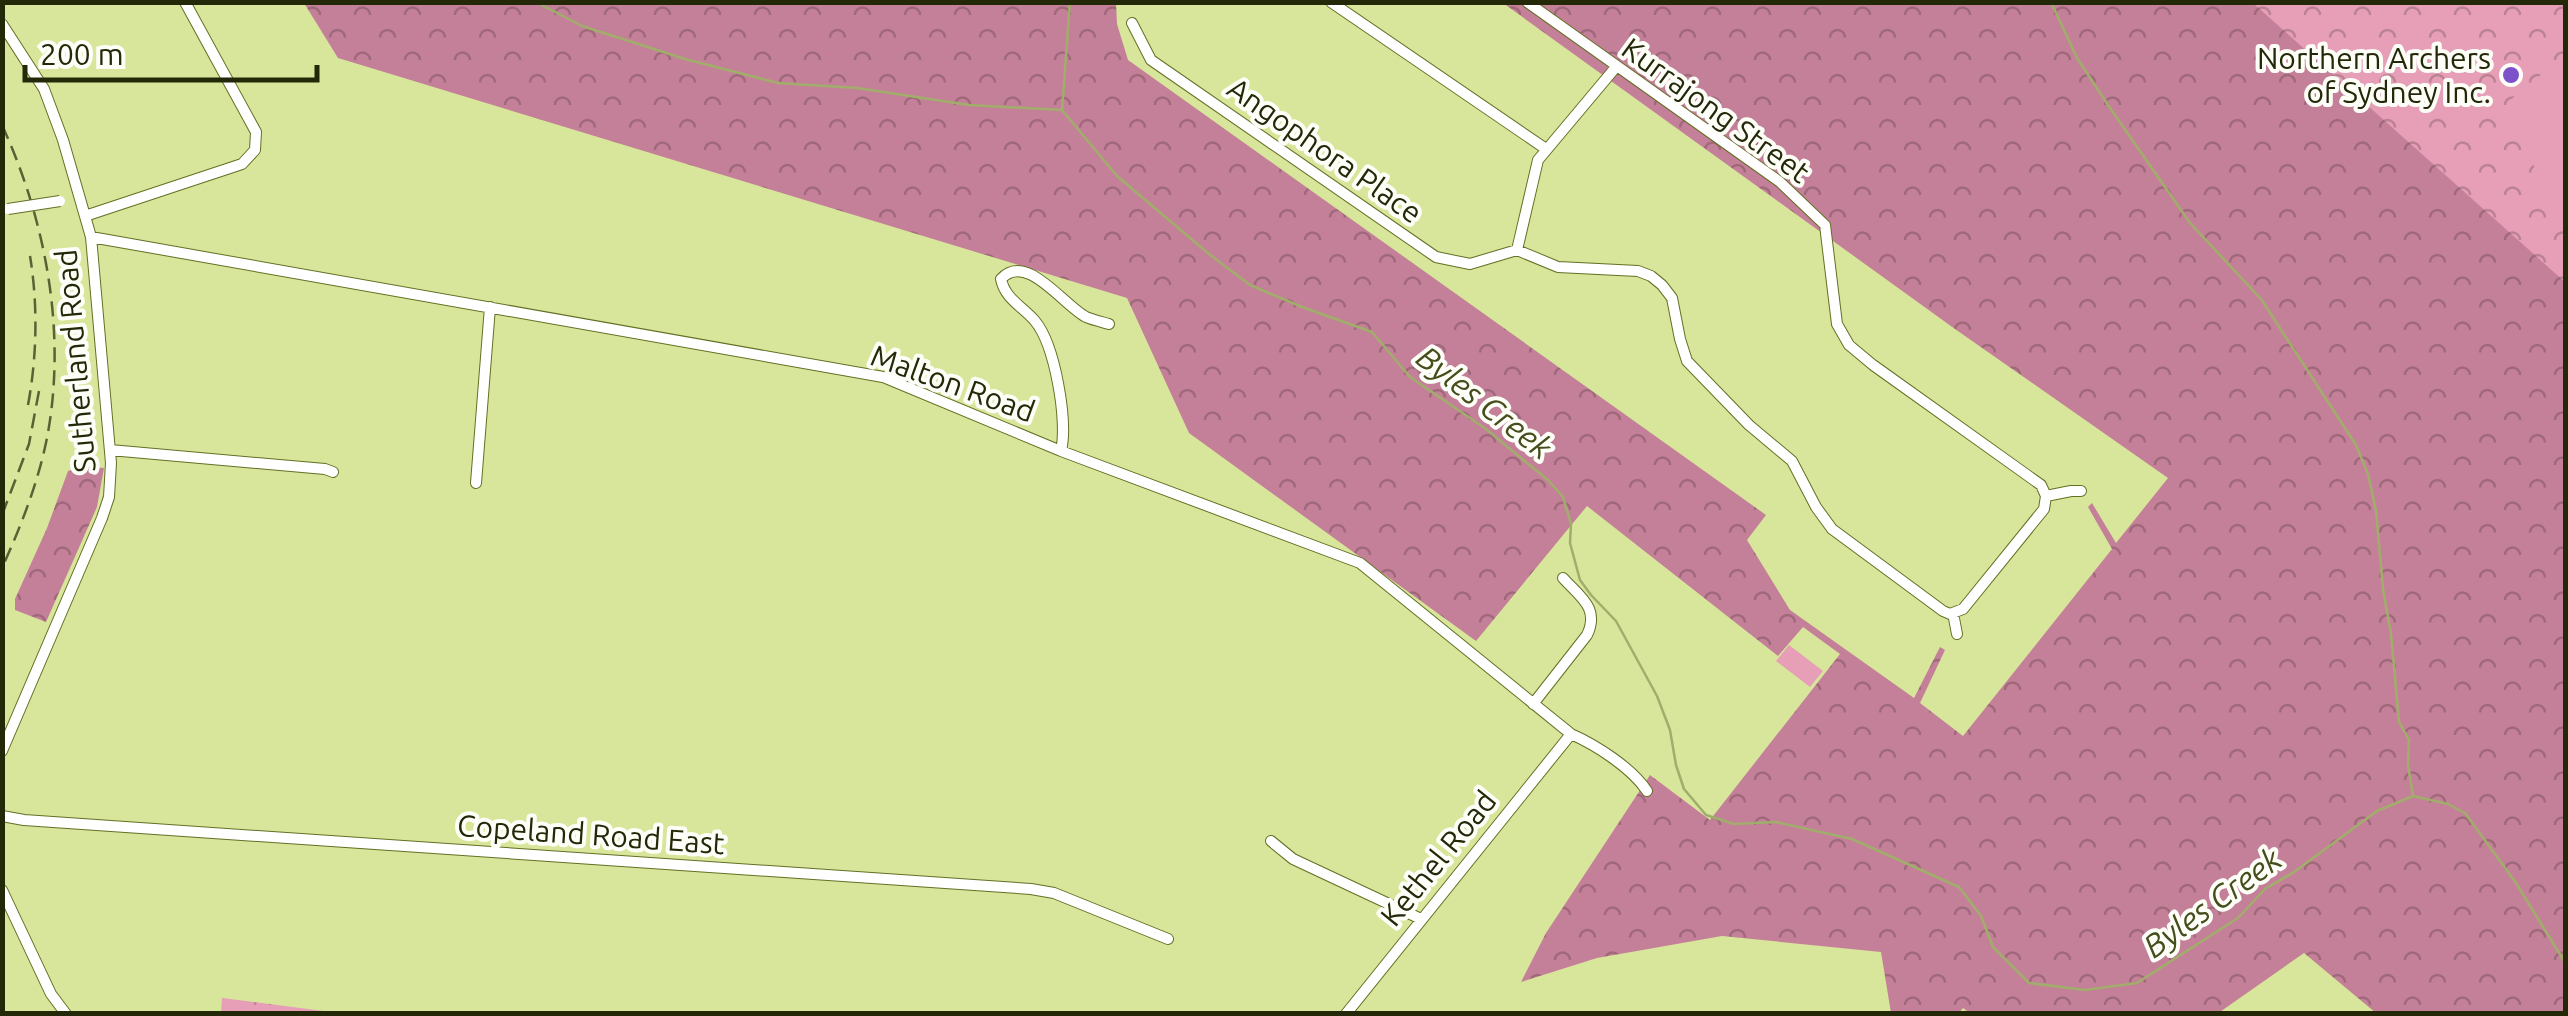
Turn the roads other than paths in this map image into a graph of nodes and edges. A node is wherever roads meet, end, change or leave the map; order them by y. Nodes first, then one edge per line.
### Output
1 (185, 2) edge
2 (1332, 2) edge
3 (1529, 3) edge
4 (1132, 23) dead end
5 (2, 24) edge
6 (1616, 67) junction
7 (1546, 149) junction
8 (78, 198) junction
9 (5, 209) edge
10 (85, 216) junction
11 (91, 237) junction
12 (1517, 250) junction
13 (490, 306) junction
14 (1110, 324) dead end
15 (110, 450) junction
16 (1061, 450) junction
17 (333, 472) dead end
18 (476, 483) dead end
19 (2082, 491) dead end
20 (2046, 496) junction
21 (1563, 578) dead end
22 (1953, 612) junction
23 (1957, 634) dead end
24 (1532, 704) junction
25 (1570, 734) junction
26 (2, 750) edge
27 (1647, 791) dead end
28 (2, 816) edge
29 (1271, 841) dead end
30 (2, 890) edge
31 (1421, 919) junction
32 (1168, 939) dead end
33 (66, 1014) edge
34 (1346, 1014) edge

1 - 10 street
2 - 7 street
3 - 6 street, Kurrajong Street
4 - 12 street, Angophora Place
5 - 8 street, Sutherland Road
6 - 7 street
6 - 20 street, Kurrajong Street
7 - 12 street
8 - 9 street, bridge
8 - 10 street, Sutherland Road
10 - 11 street, Sutherland Road
11 - 13 street, Malton Road
11 - 15 street, Sutherland Road
12 - 22 street
13 - 16 street, Malton Road
13 - 18 street
14 - 16 street
15 - 17 street
15 - 26 street, Sutherland Road
16 - 24 street, Malton Road
19 - 20 street
20 - 22 street
21 - 24 street
22 - 23 street
24 - 25 street, Malton Road
25 - 27 street, Malton Road
25 - 31 street, Kethel Road
28 - 32 street, Copeland Road East
29 - 31 street
30 - 33 street
31 - 34 street, Kethel Road

